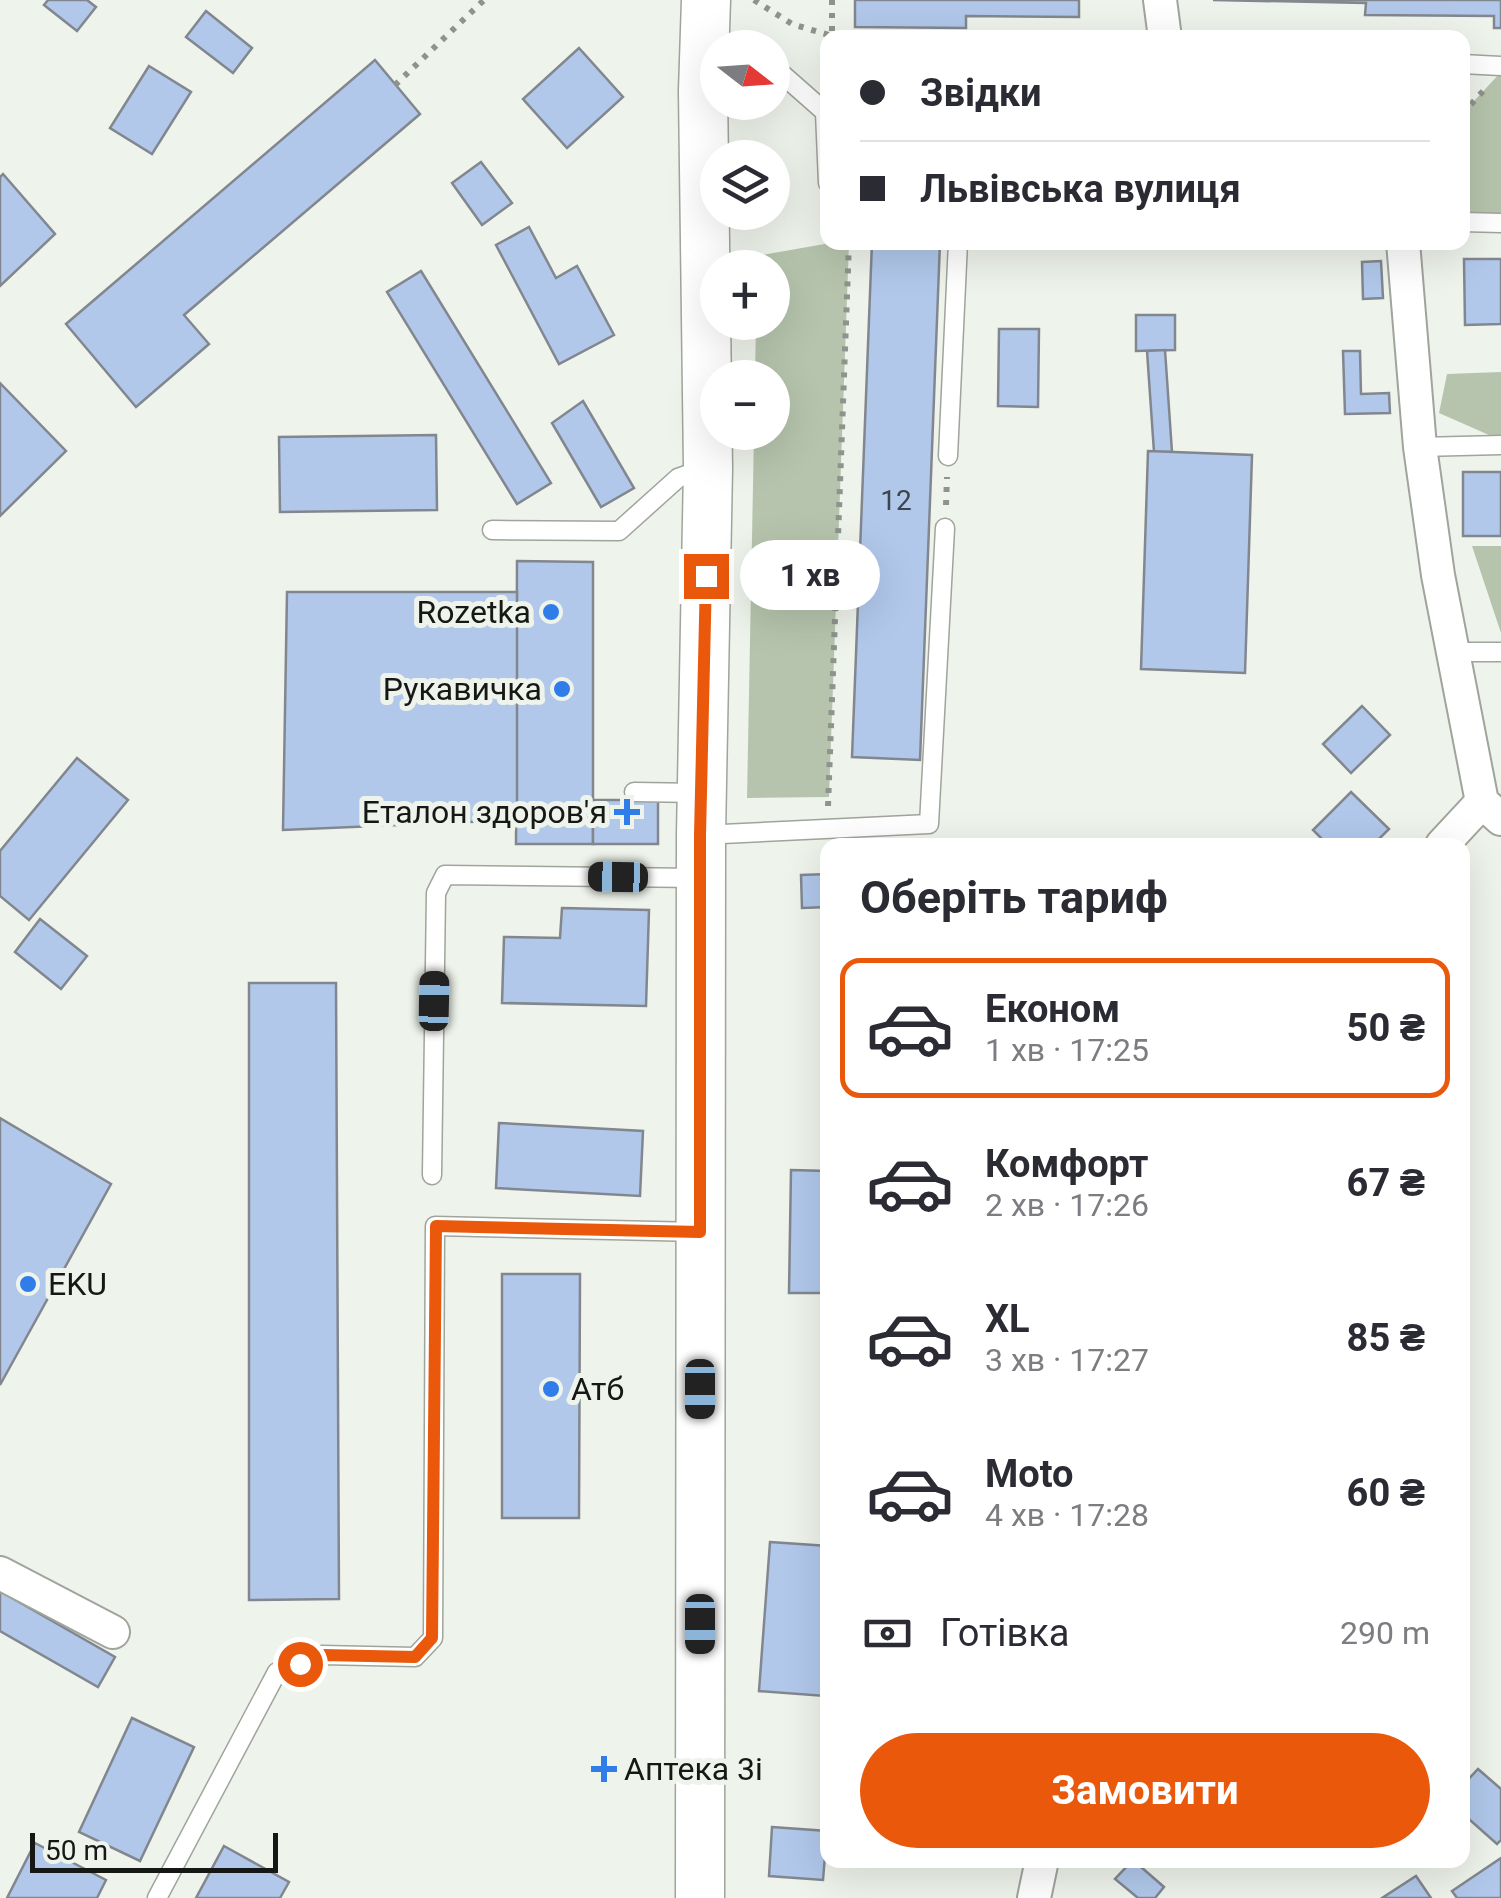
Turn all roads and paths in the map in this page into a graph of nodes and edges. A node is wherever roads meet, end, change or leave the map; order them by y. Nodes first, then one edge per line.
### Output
1 (484, 0) edge
2 (706, 0) edge
3 (754, 0) edge
4 (832, 0) edge
5 (1160, 0) edge
6 (707, 30) edge
7 (832, 30) edge
8 (1164, 30) edge
9 (820, 33) edge
10 (1470, 64) edge
11 (1501, 66) edge
12 (790, 81) edge
13 (395, 84) dead end
14 (820, 108) edge
15 (710, 120) edge
16 (1470, 222) edge
17 (1501, 223) edge
18 (850, 250) edge
19 (958, 250) edge
20 (1404, 250) edge
21 (1501, 444) edge
22 (1420, 447) junction
23 (948, 456) joint
24 (708, 468) junction
25 (945, 528) joint
26 (492, 530) dead end
27 (1454, 652) junction
28 (1501, 652) edge
29 (634, 792) dead end
30 (1491, 810) edge
31 (827, 830) junction
32 (701, 835) junction
33 (1452, 838) edge
34 (432, 1174) dead end
35 (700, 1232) junction
36 (0, 1574) edge
37 (113, 1632) dead end
38 (1040, 1868) edge
39 (157, 1898) edge
40 (700, 1898) edge
41 (1034, 1898) edge

1 - 13 path
2 - 6 main road
3 - 9 path
4 - 7 path
5 - 8 street
10 - 11 lane
12 - 14 lane
15 - 24 main road
16 - 17 lane
18 - 31 path
19 - 23 lane
20 - 22 street
21 - 22 lane
22 - 27 street
23 - 25 path
24 - 26 lane
24 - 32 main road
25 - 31 lane
27 - 28 lane
27 - 30 street
29 - 32 lane
30 - 33 street
31 - 32 lane
32 - 34 lane
32 - 35 main road
35 - 39 lane
35 - 40 main road
36 - 37 street
38 - 41 street

